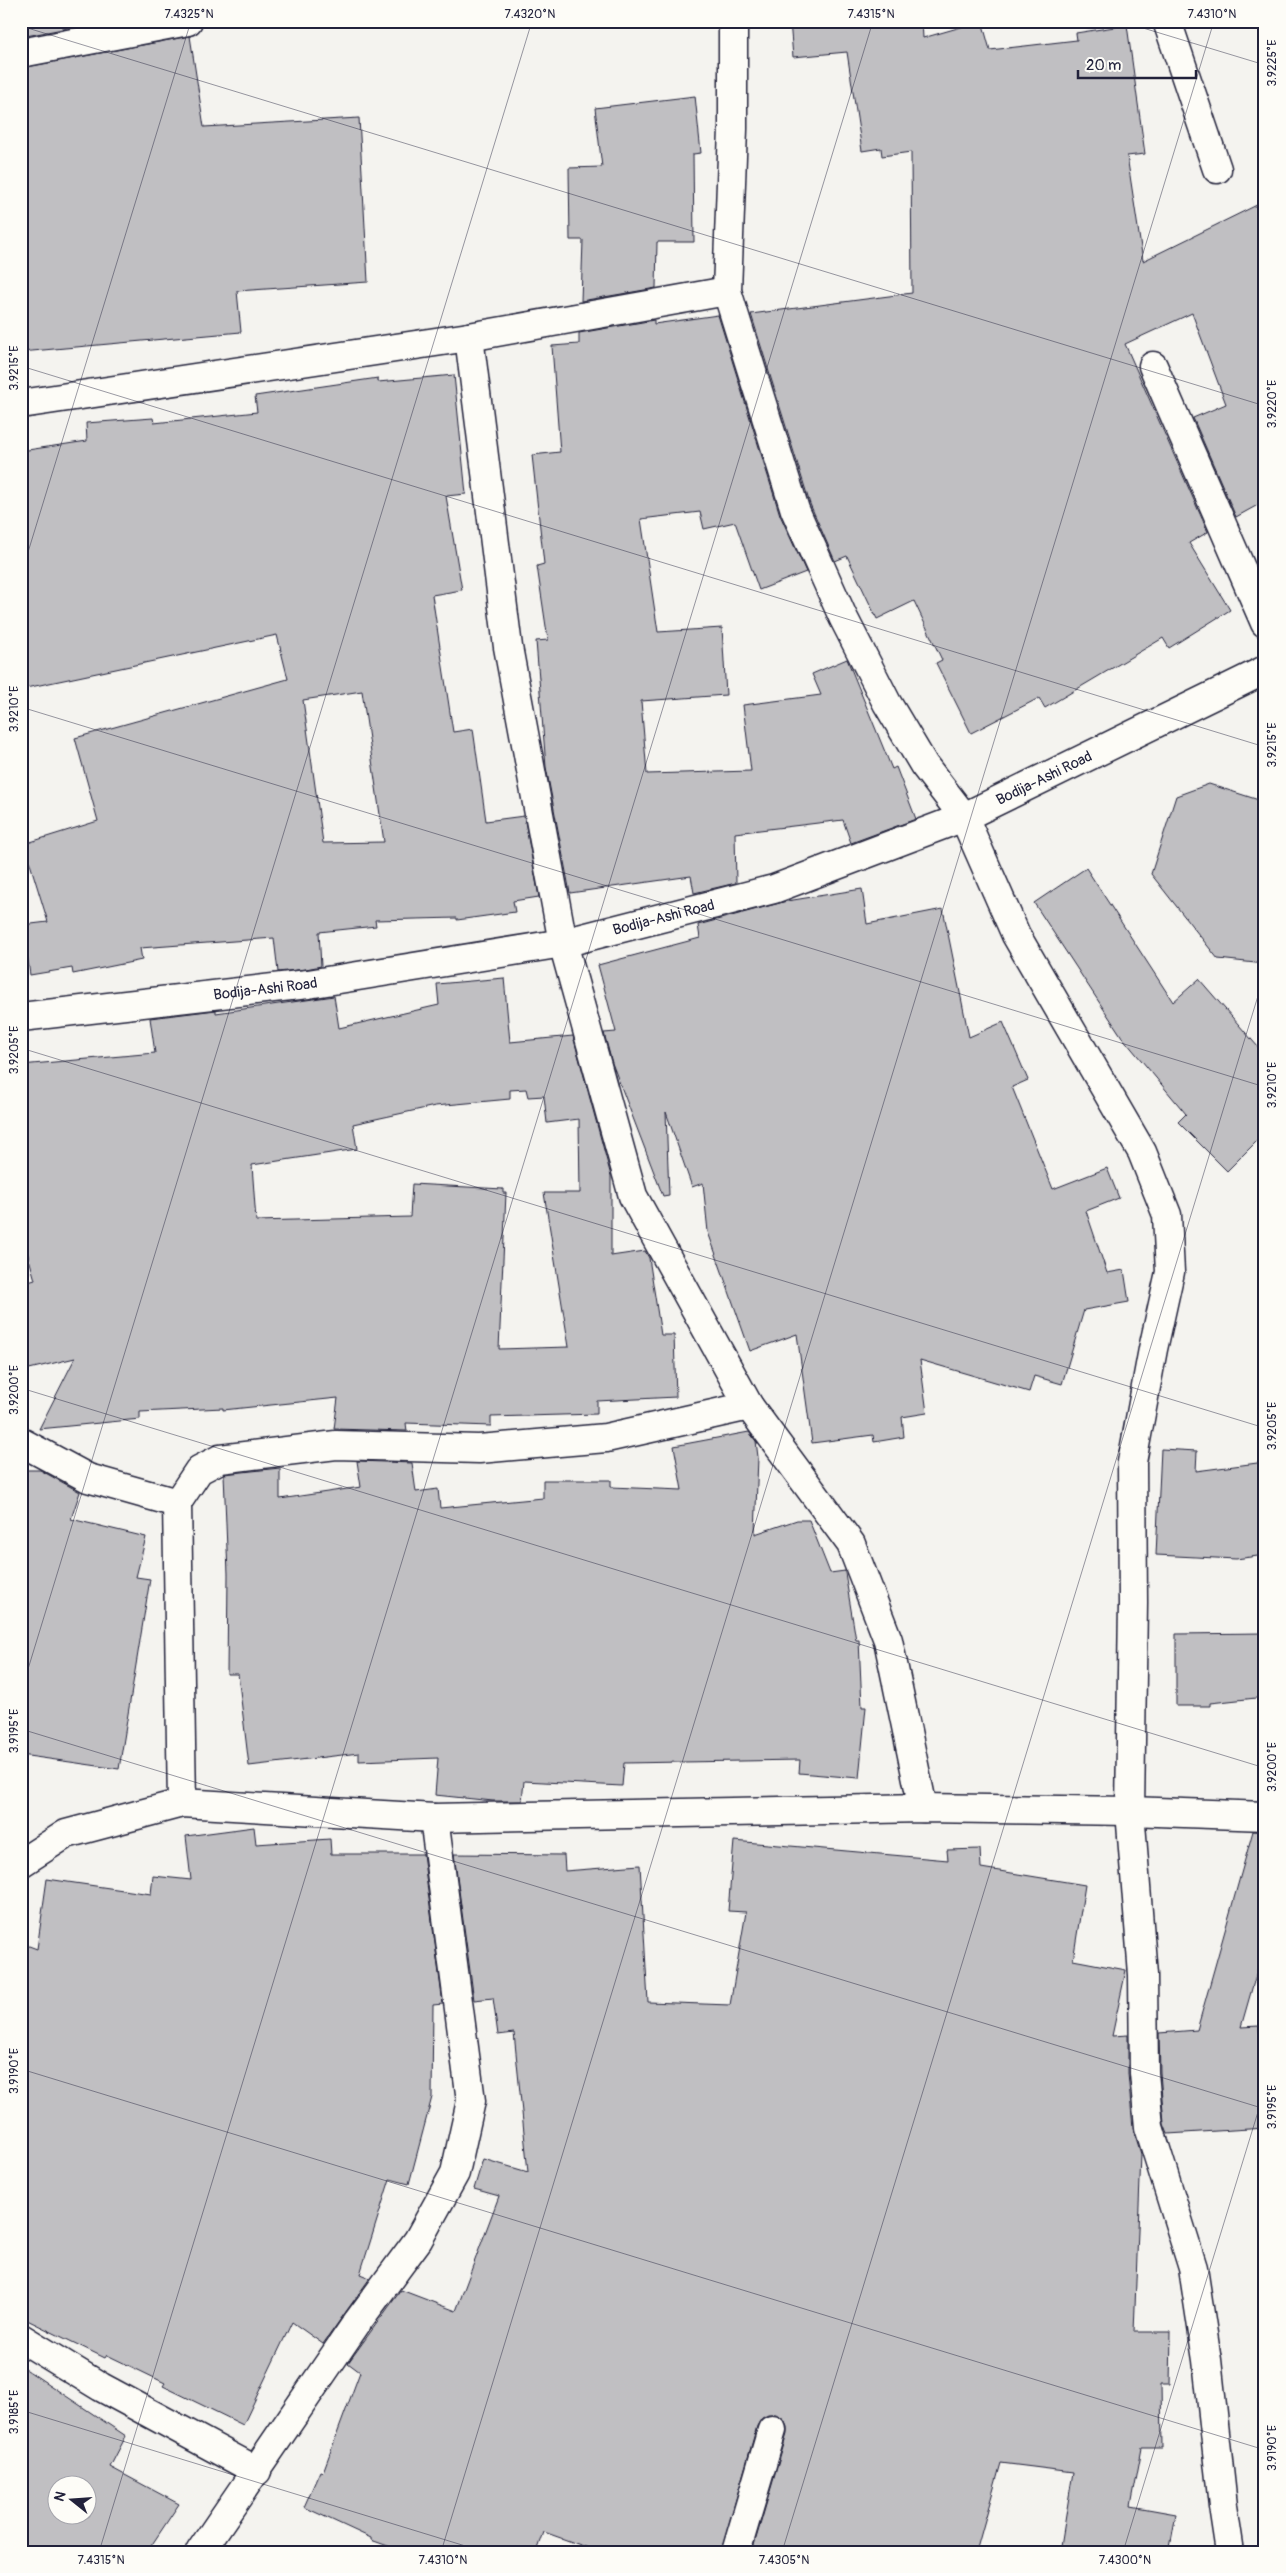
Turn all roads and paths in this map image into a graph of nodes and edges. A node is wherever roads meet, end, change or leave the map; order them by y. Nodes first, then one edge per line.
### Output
1 (188, 21) edge
2 (733, 21) edge
3 (1167, 21) edge
4 (21, 52) edge
5 (1217, 169) dead end
6 (727, 290) junction
7 (469, 337) junction
8 (1153, 366) dead end
9 (21, 404) edge
10 (1265, 623) edge
11 (1265, 670) edge
12 (964, 817) junction
13 (563, 943) junction
14 (21, 1017) edge
15 (749, 1406) junction
16 (21, 1442) edge
17 (177, 1503) junction
18 (182, 1803) junction
19 (923, 1808) junction
20 (1130, 1811) junction
21 (1265, 1816) edge
22 (434, 1818) junction
23 (21, 1863) edge
24 (21, 2338) edge
25 (772, 2430) dead end
26 (257, 2471) junction
27 (200, 2552) edge
28 (736, 2552) edge
29 (1230, 2552) edge

1 - 4 street
2 - 6 street
3 - 5 street
6 - 7 street
6 - 12 street
7 - 9 street
7 - 13 street
8 - 10 street
11 - 12 street, Bodija-Ashi Road
12 - 13 street, Bodija-Ashi Road
12 - 20 street
13 - 14 street, Bodija-Ashi Road
13 - 15 street
15 - 17 street
15 - 19 street
16 - 17 street
17 - 18 street
18 - 22 street
18 - 23 street
19 - 20 street
19 - 22 street
20 - 21 street
20 - 29 street
22 - 26 street
24 - 26 street
25 - 28 street
26 - 27 street

